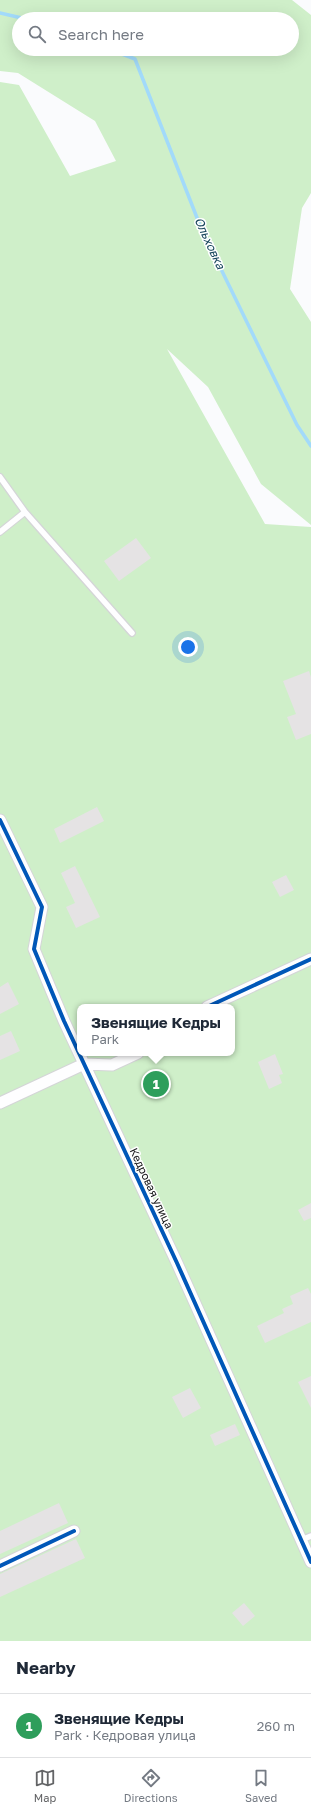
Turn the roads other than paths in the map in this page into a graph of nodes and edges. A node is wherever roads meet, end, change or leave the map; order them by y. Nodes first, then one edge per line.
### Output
1 (0, 477) edge
2 (25, 512) junction
3 (0, 532) edge
4 (132, 633) dead end
5 (0, 820) edge
6 (311, 959) edge
7 (214, 1004) edge
8 (77, 1048) edge
9 (80, 1056) edge
10 (132, 1056) edge
11 (84, 1064) junction
12 (0, 1103) edge
13 (74, 1531) dead end
14 (306, 1538) edge
15 (311, 1562) edge
16 (0, 1566) edge

1 - 2 lane
2 - 3 lane
2 - 4 lane
5 - 8 street, Кедровая улица
6 - 7 street
9 - 11 street, Кедровая улица
10 - 11 street
11 - 12 street
11 - 14 street, Кедровая улица
13 - 16 street
14 - 15 street, Кедровая улица

